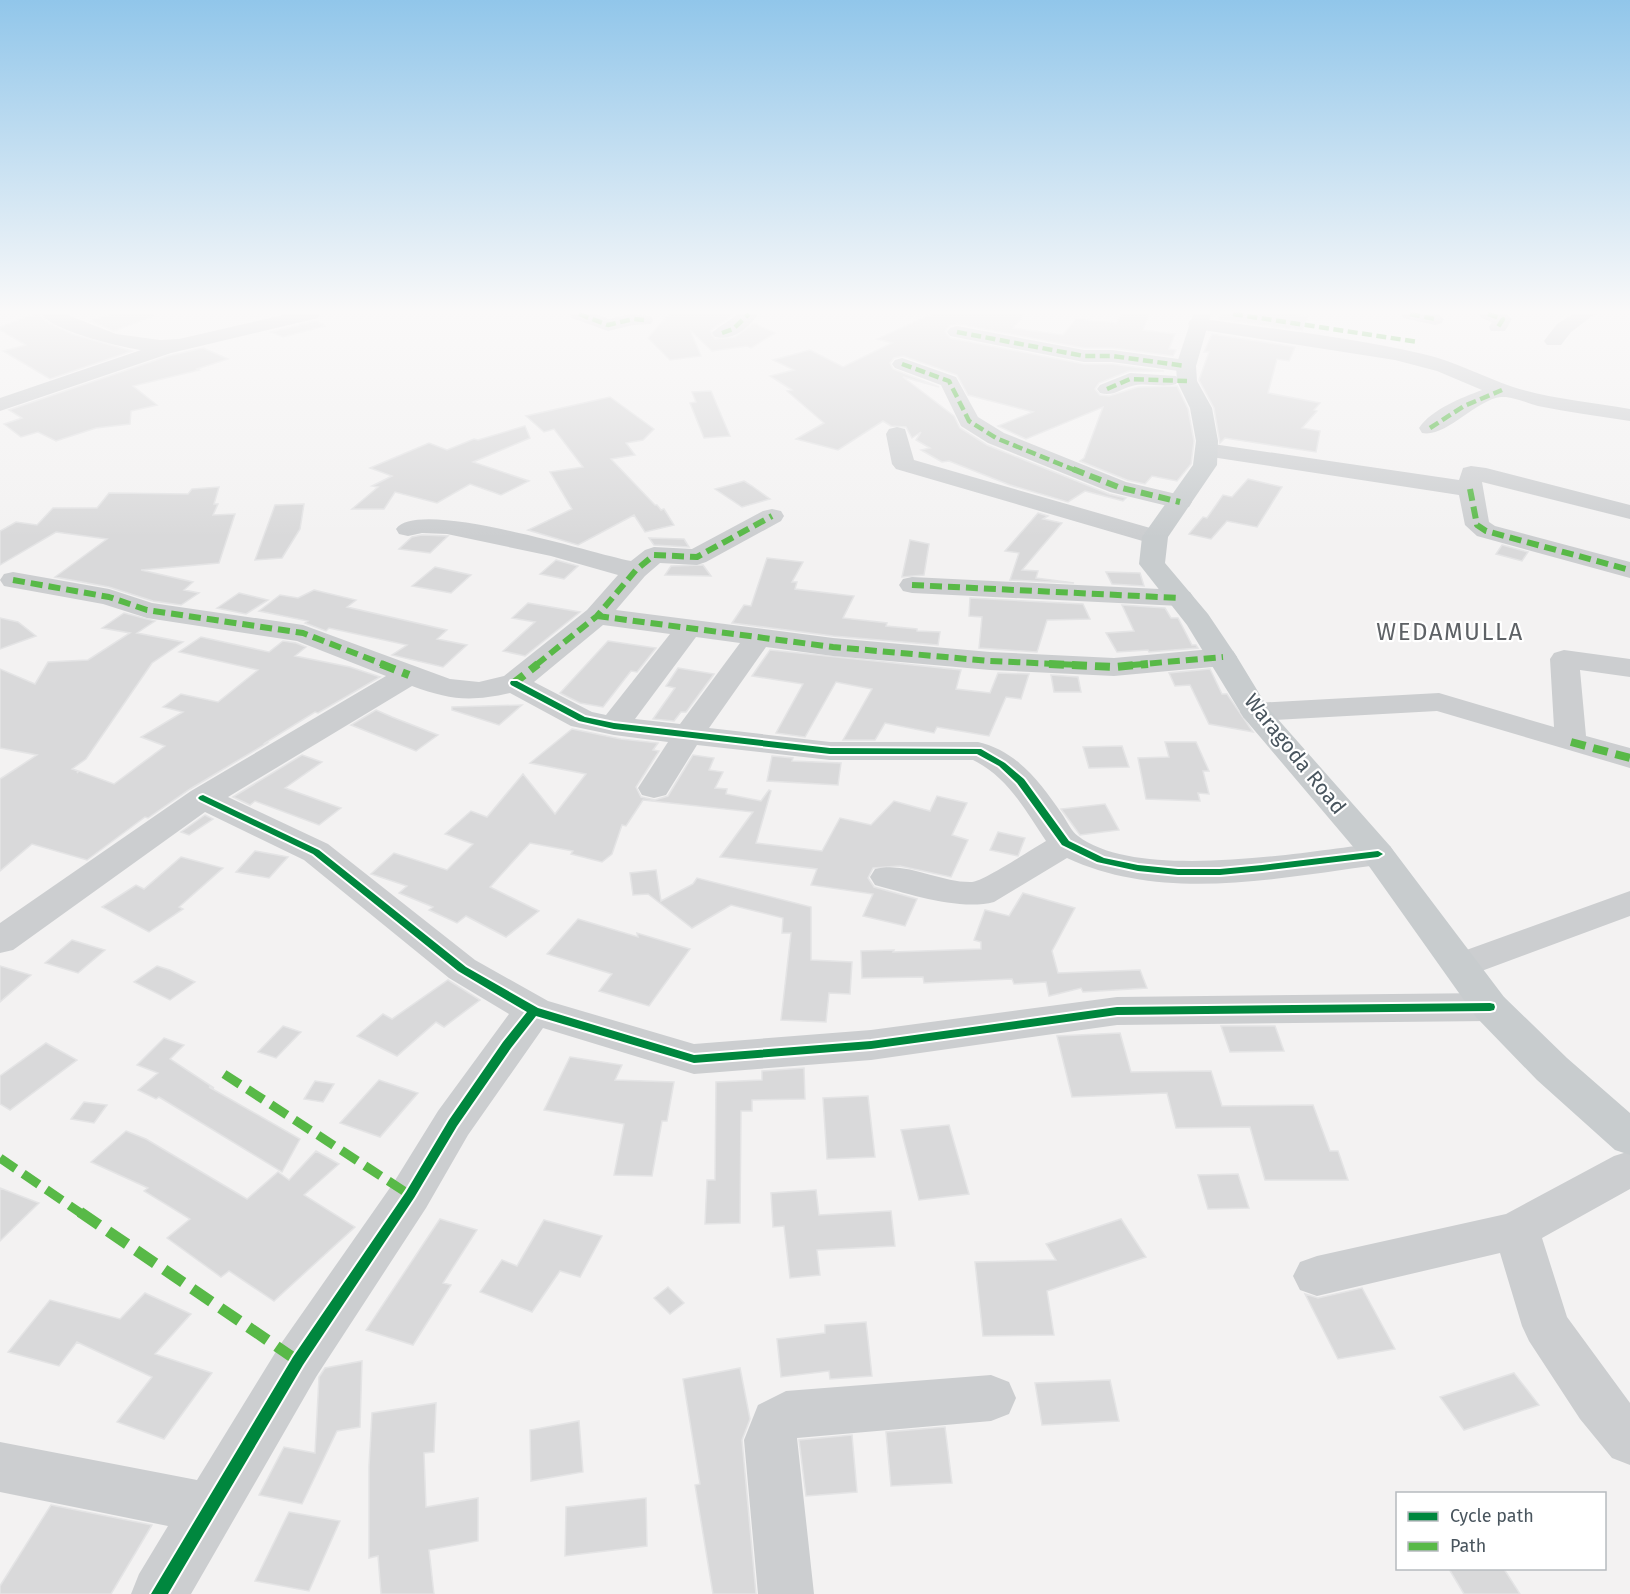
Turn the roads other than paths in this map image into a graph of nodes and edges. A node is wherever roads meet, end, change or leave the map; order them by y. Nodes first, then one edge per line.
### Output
1 (48, 388) edge
2 (953, 388) edge
3 (1193, 388) edge
4 (1498, 388) edge
5 (1502, 390) junction
6 (0, 405) edge
7 (1630, 415) edge
8 (1430, 428) dead end
9 (897, 434) dead end
10 (1206, 450) junction
11 (1470, 489) junction
12 (1180, 502) junction
13 (1630, 512) edge
14 (772, 516) dead end
15 (408, 529) dead end
16 (1155, 537) junction
17 (636, 570) junction
18 (1630, 570) edge
19 (13, 580) dead end
20 (912, 585) dead end
21 (1180, 598) junction
22 (597, 616) junction
23 (688, 629) junction
24 (758, 638) junction
25 (1223, 657) junction
26 (1630, 668) edge
27 (409, 675) junction
28 (514, 683) junction
29 (1255, 712) junction
30 (614, 726) junction
31 (688, 735) junction
32 (1571, 742) junction
33 (1630, 758) edge
34 (654, 788) dead end
35 (203, 798) junction
36 (1066, 844) junction
37 (1378, 854) junction
38 (888, 877) dead end
39 (1630, 903) edge
40 (0, 941) edge
41 (1460, 966) junction
42 (1490, 1007) junction
43 (534, 1011) junction
44 (1630, 1138) edge
45 (1630, 1168) edge
46 (1516, 1230) junction
47 (1317, 1276) dead end
48 (991, 1398) dead end
49 (1630, 1441) edge
50 (0, 1467) edge
51 (211, 1509) junction
52 (159, 1594) edge
53 (786, 1594) edge

1 - 6 street
2 - 12 street
3 - 10 main road
4 - 5 street
5 - 7 street
5 - 8 street
9 - 16 street
10 - 11 street
10 - 12 main road
11 - 13 street
11 - 18 street
12 - 16 main road
14 - 17 street
15 - 17 street
16 - 21 main road, Waragoda Road
17 - 22 street
19 - 27 street
20 - 21 street
21 - 25 main road, Waragoda Road
22 - 23 street
22 - 28 street
23 - 24 street
23 - 30 street
24 - 25 street
24 - 31 street
25 - 29 main road, Waragoda Road
26 - 32 street
27 - 28 street
27 - 35 street
28 - 30 street
29 - 32 street
29 - 37 main road, Waragoda Road
30 - 31 street
31 - 34 street
31 - 36 street
32 - 33 street
35 - 40 street
35 - 43 street
36 - 37 street
36 - 38 street
37 - 41 main road, Waragoda Road
39 - 41 street
41 - 42 main road, Waragoda Road
42 - 43 street
42 - 44 main road, Waragoda Road
43 - 51 street
45 - 46 street
46 - 47 street
46 - 49 street
48 - 53 street
50 - 51 street
51 - 52 street

